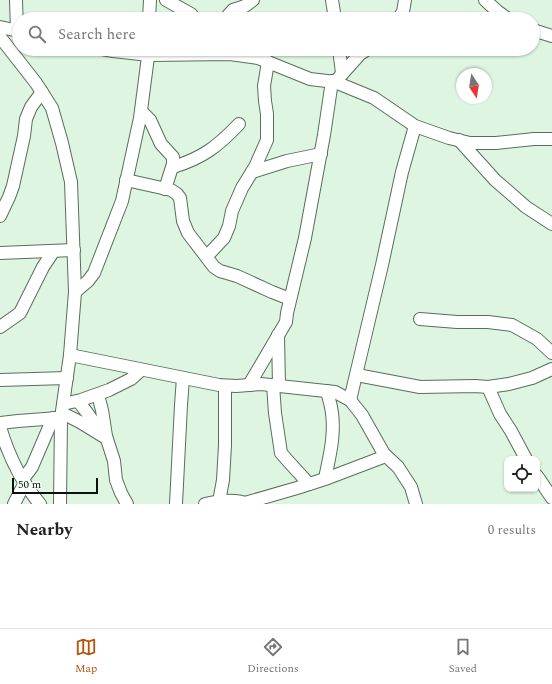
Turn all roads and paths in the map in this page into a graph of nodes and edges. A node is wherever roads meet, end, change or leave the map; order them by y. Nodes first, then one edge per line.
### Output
1 (16, 0) edge
2 (150, 0) edge
3 (166, 0) edge
4 (253, 0) edge
5 (332, 0) edge
6 (405, 0) edge
7 (485, 0) edge
8 (500, 0) edge
9 (17, 12) edge
10 (149, 12) edge
11 (184, 12) edge
12 (231, 12) edge
13 (334, 12) edge
14 (403, 12) edge
15 (499, 12) edge
16 (503, 12) edge
17 (0, 27) edge
18 (12, 30) edge
19 (540, 32) edge
20 (0, 36) edge
21 (552, 36) edge
22 (12, 52) edge
23 (15, 56) edge
24 (148, 56) edge
25 (244, 56) edge
26 (338, 56) edge
27 (358, 56) edge
28 (268, 62) junction
29 (336, 79) junction
30 (42, 92) junction
31 (141, 111) junction
32 (239, 124) dead end
33 (415, 126) junction
34 (552, 139) edge
35 (459, 140) junction
36 (321, 154) junction
37 (173, 167) junction
38 (252, 172) junction
39 (126, 180) junction
40 (164, 189) junction
41 (0, 216) edge
42 (552, 224) edge
43 (74, 250) junction
44 (53, 252) junction
45 (0, 253) edge
46 (206, 256) junction
47 (75, 292) junction
48 (290, 299) junction
49 (420, 319) dead end
50 (0, 327) edge
51 (278, 334) junction
52 (552, 353) edge
53 (70, 355) junction
54 (552, 369) edge
55 (141, 370) junction
56 (357, 375) junction
57 (67, 378) junction
58 (183, 378) junction
59 (0, 380) edge
60 (249, 385) junction
61 (225, 386) junction
62 (276, 386) junction
63 (488, 387) junction
64 (327, 392) junction
65 (98, 394) junction
66 (350, 400) junction
67 (78, 401) junction
68 (60, 413) junction
69 (0, 423) edge
70 (103, 435) junction
71 (386, 456) junction
72 (524, 456) edge
73 (325, 478) junction
74 (540, 480) edge
75 (24, 481) junction
76 (309, 484) junction
77 (552, 498) edge
78 (219, 502) junction
79 (246, 503) edge
80 (418, 503) edge
81 (14, 504) edge
82 (40, 504) edge
83 (60, 504) edge
84 (127, 504) edge
85 (176, 504) edge
86 (205, 504) edge

1 - 9 street
2 - 10 street
3 - 11 street
4 - 12 street
5 - 13 street
6 - 14 street
7 - 15 street
8 - 16 street
17 - 18 street
19 - 21 street
20 - 22 street
23 - 30 street
24 - 31 street
25 - 28 street
26 - 29 street
27 - 29 street
28 - 29 street
28 - 38 street
29 - 33 street
29 - 36 street
30 - 41 street
30 - 43 street
31 - 37 street
31 - 39 street
32 - 37 street
33 - 35 street
33 - 56 street
34 - 35 street
35 - 42 street
36 - 38 street
36 - 48 street
37 - 40 street
38 - 46 street
39 - 40 street
39 - 47 street
40 - 46 street
43 - 44 street
43 - 47 street
44 - 45 street
44 - 50 street
46 - 48 street
47 - 53 street
48 - 51 street
49 - 52 street
51 - 60 street
51 - 62 street
53 - 55 street
53 - 57 street
54 - 63 street
55 - 58 street
55 - 65 street
56 - 63 street
56 - 66 street
57 - 59 street
57 - 68 street
58 - 61 street
58 - 85 street
60 - 61 street
60 - 62 street
61 - 78 street
62 - 64 street
62 - 76 street
63 - 72 street
64 - 66 street
64 - 73 street
65 - 67 street
65 - 70 street
66 - 71 street
67 - 68 street
67 - 70 street
68 - 69 street
68 - 70 street
68 - 75 street
68 - 83 street
69 - 75 street
70 - 84 street
71 - 73 street
71 - 80 street
73 - 76 street
74 - 77 street
75 - 81 street
75 - 82 street
76 - 79 street
78 - 79 street
78 - 86 street

